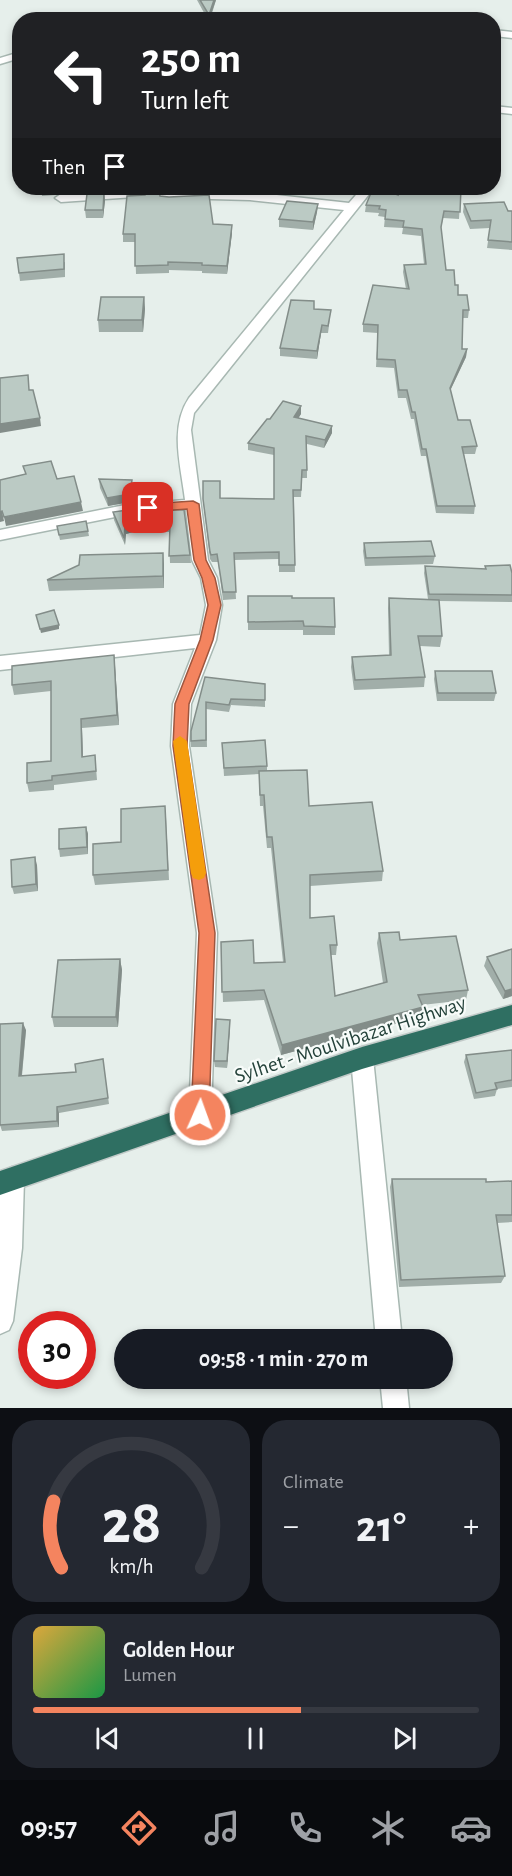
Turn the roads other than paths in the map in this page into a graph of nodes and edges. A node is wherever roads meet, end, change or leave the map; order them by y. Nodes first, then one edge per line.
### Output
1 (105, 195) edge
2 (212, 195) edge
3 (362, 195) edge
4 (61, 198) dead end
5 (352, 207) junction
6 (193, 504) junction
7 (0, 535) edge
8 (207, 640) junction
9 (0, 663) edge
10 (512, 1015) edge
11 (362, 1058) junction
12 (200, 1115) junction
13 (6, 1181) edge
14 (0, 1321) edge
15 (388, 1329) edge
16 (394, 1389) edge
17 (396, 1408) edge

1 - 4 street
2 - 5 street
3 - 5 street
5 - 6 street
6 - 7 street
6 - 8 street
8 - 9 street
8 - 12 street
10 - 11 highway, Sylhet - Moulvibazar Highway
11 - 12 highway, Sylhet - Moulvibazar Highway
11 - 15 street
12 - 13 highway, Sylhet - Moulvibazar Highway
13 - 14 street
16 - 17 street

